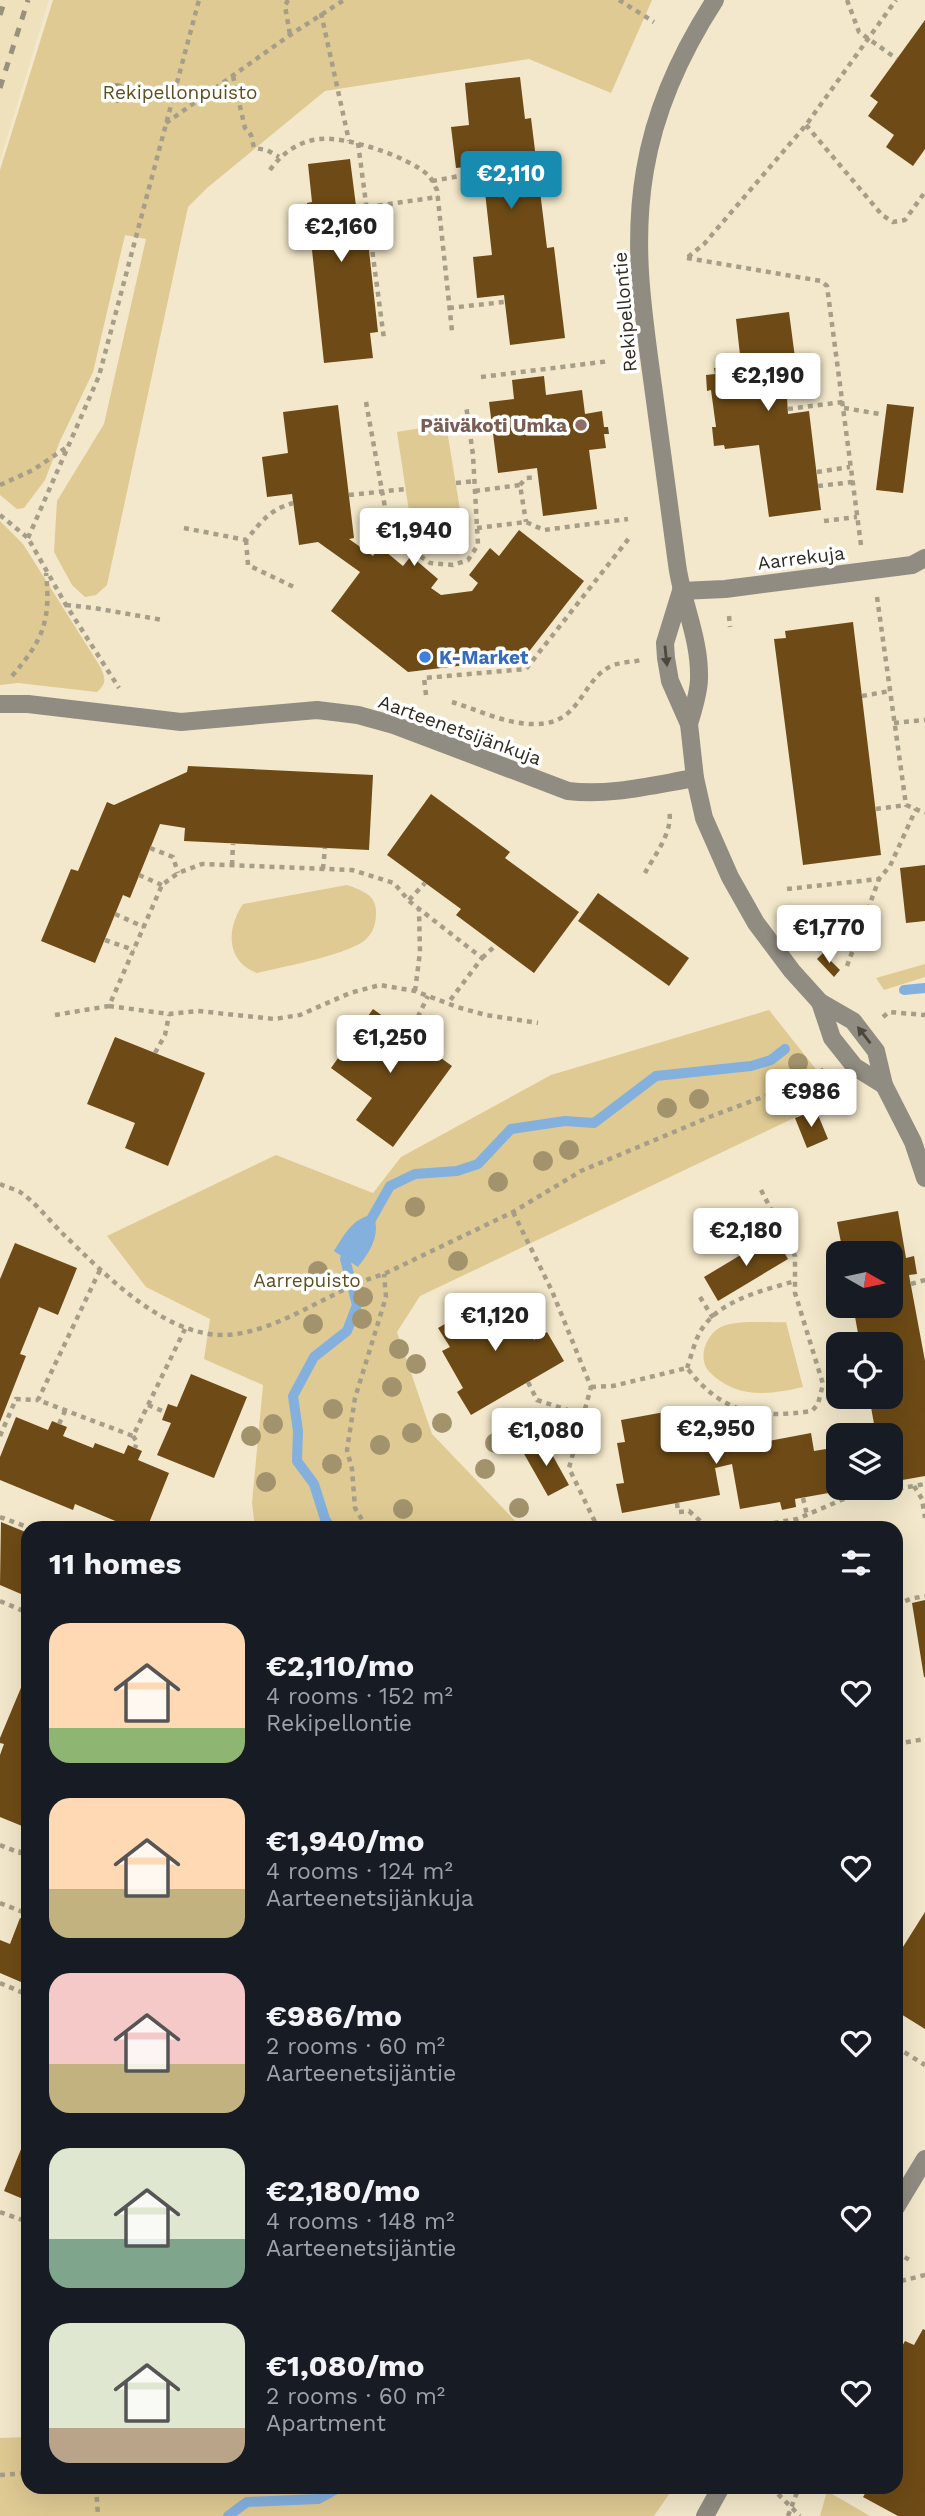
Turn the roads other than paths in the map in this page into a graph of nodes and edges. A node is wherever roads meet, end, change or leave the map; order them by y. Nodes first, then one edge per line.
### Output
1 (715, 0) edge
2 (925, 558) edge
3 (681, 590) junction
4 (0, 705) edge
5 (689, 724) junction
6 (695, 778) junction
7 (820, 1002) junction
8 (884, 1086) junction
9 (925, 1176) edge
10 (925, 2159) edge
11 (903, 2195) edge
12 (717, 2494) edge
13 (705, 2516) edge

1 - 3 street, Rekipellontie
2 - 3 street, Aarrekuja
3 - 5 street, Rekipellontie
3 -> 5 street, Rekipellontie
4 - 6 street, Aarteenetsijänkuja
5 - 6 street, Rekipellontie
6 - 7 street, Rekipellontie
7 - 8 street
8 -> 7 street
8 - 9 street
10 - 11 street
12 - 13 street

